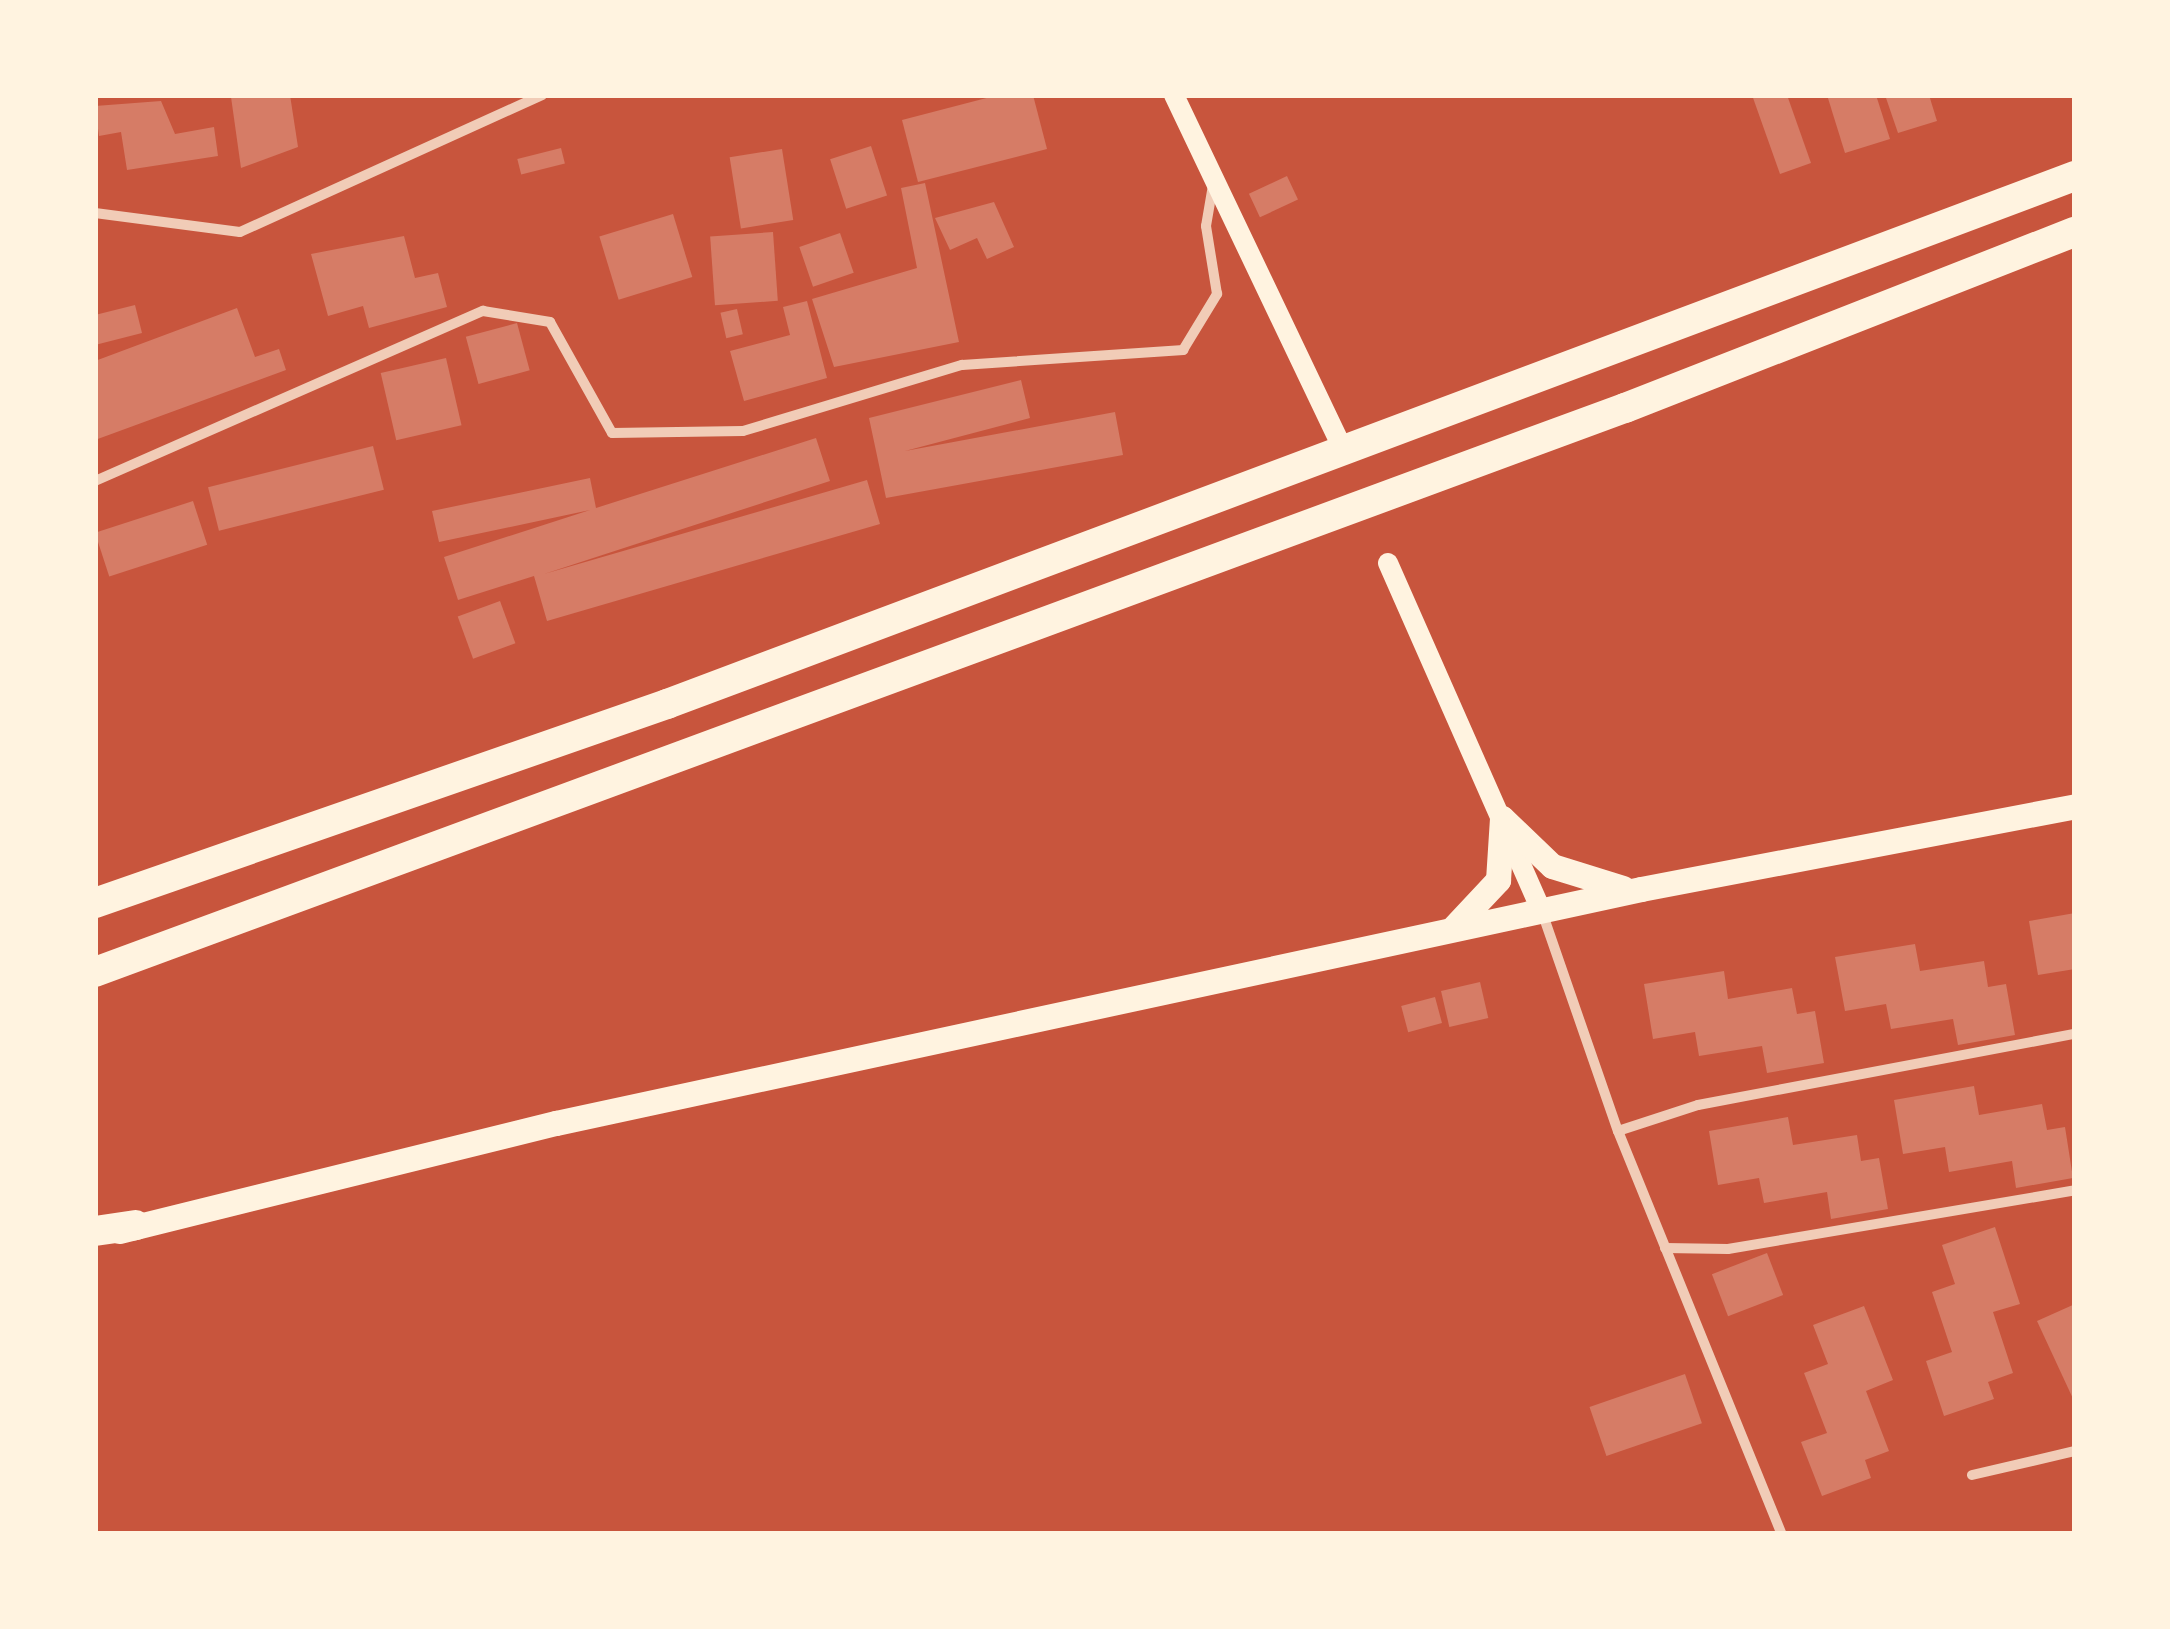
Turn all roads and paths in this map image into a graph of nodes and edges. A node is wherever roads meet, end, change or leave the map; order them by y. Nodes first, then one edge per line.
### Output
1 (542, 95) edge
2 (1174, 95) edge
3 (2075, 176) edge
4 (1214, 179) junction
5 (95, 213) edge
6 (2075, 232) edge
7 (1342, 447) dead end
8 (95, 481) edge
9 (1388, 563) dead end
10 (2075, 806) edge
11 (1502, 818) junction
12 (1641, 889) junction
13 (95, 904) edge
14 (1542, 912) junction
15 (1438, 935) junction
16 (95, 972) edge
17 (2075, 1034) edge
18 (1618, 1132) junction
19 (2075, 1190) edge
20 (136, 1225) joint
21 (95, 1235) edge
22 (1665, 1248) junction
23 (2075, 1451) edge
24 (1972, 1476) dead end
25 (1782, 1534) edge

1 - 5 street
2 - 4 main road
3 - 13 highway
4 - 7 main road
4 - 8 street
6 - 16 highway
9 - 11 main road
10 - 12 main road
11 - 12 main road
11 - 14 main road
11 - 15 main road
12 - 14 main road
14 - 15 main road
14 - 18 street
15 - 20 main road
17 - 18 street
18 - 22 street
19 - 22 street
20 - 21 highway
22 - 25 street
23 - 24 street

